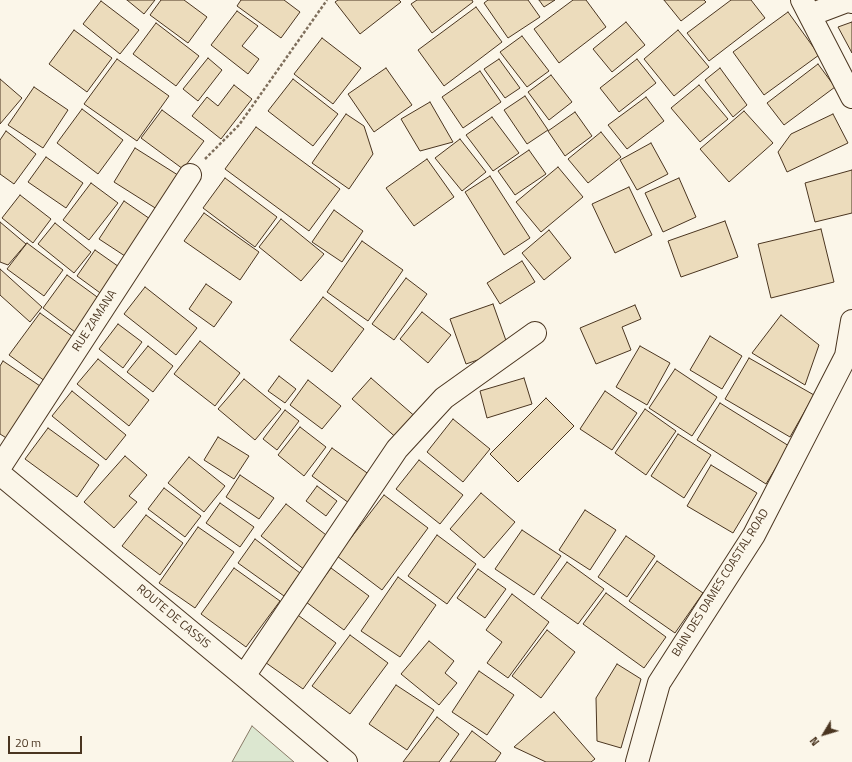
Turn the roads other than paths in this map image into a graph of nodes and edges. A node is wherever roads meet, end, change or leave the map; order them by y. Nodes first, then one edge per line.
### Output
1 (852, 2) edge
2 (806, 8) edge
3 (852, 97) edge
4 (190, 175) road end
5 (852, 320) edge
6 (535, 333) dead end
7 (0, 467) edge
8 (0, 474) edge
9 (244, 676) junction
10 (346, 762) edge
11 (637, 762) edge

1 - 2 street
2 - 3 street
4 - 7 street, RUE ZAMANA
5 - 11 street, BAIN DES DAMES COASTAL ROAD
6 - 9 street
8 - 9 street, ROUTE DE CASSIS
9 - 10 street, ROUTE DE CASSIS

